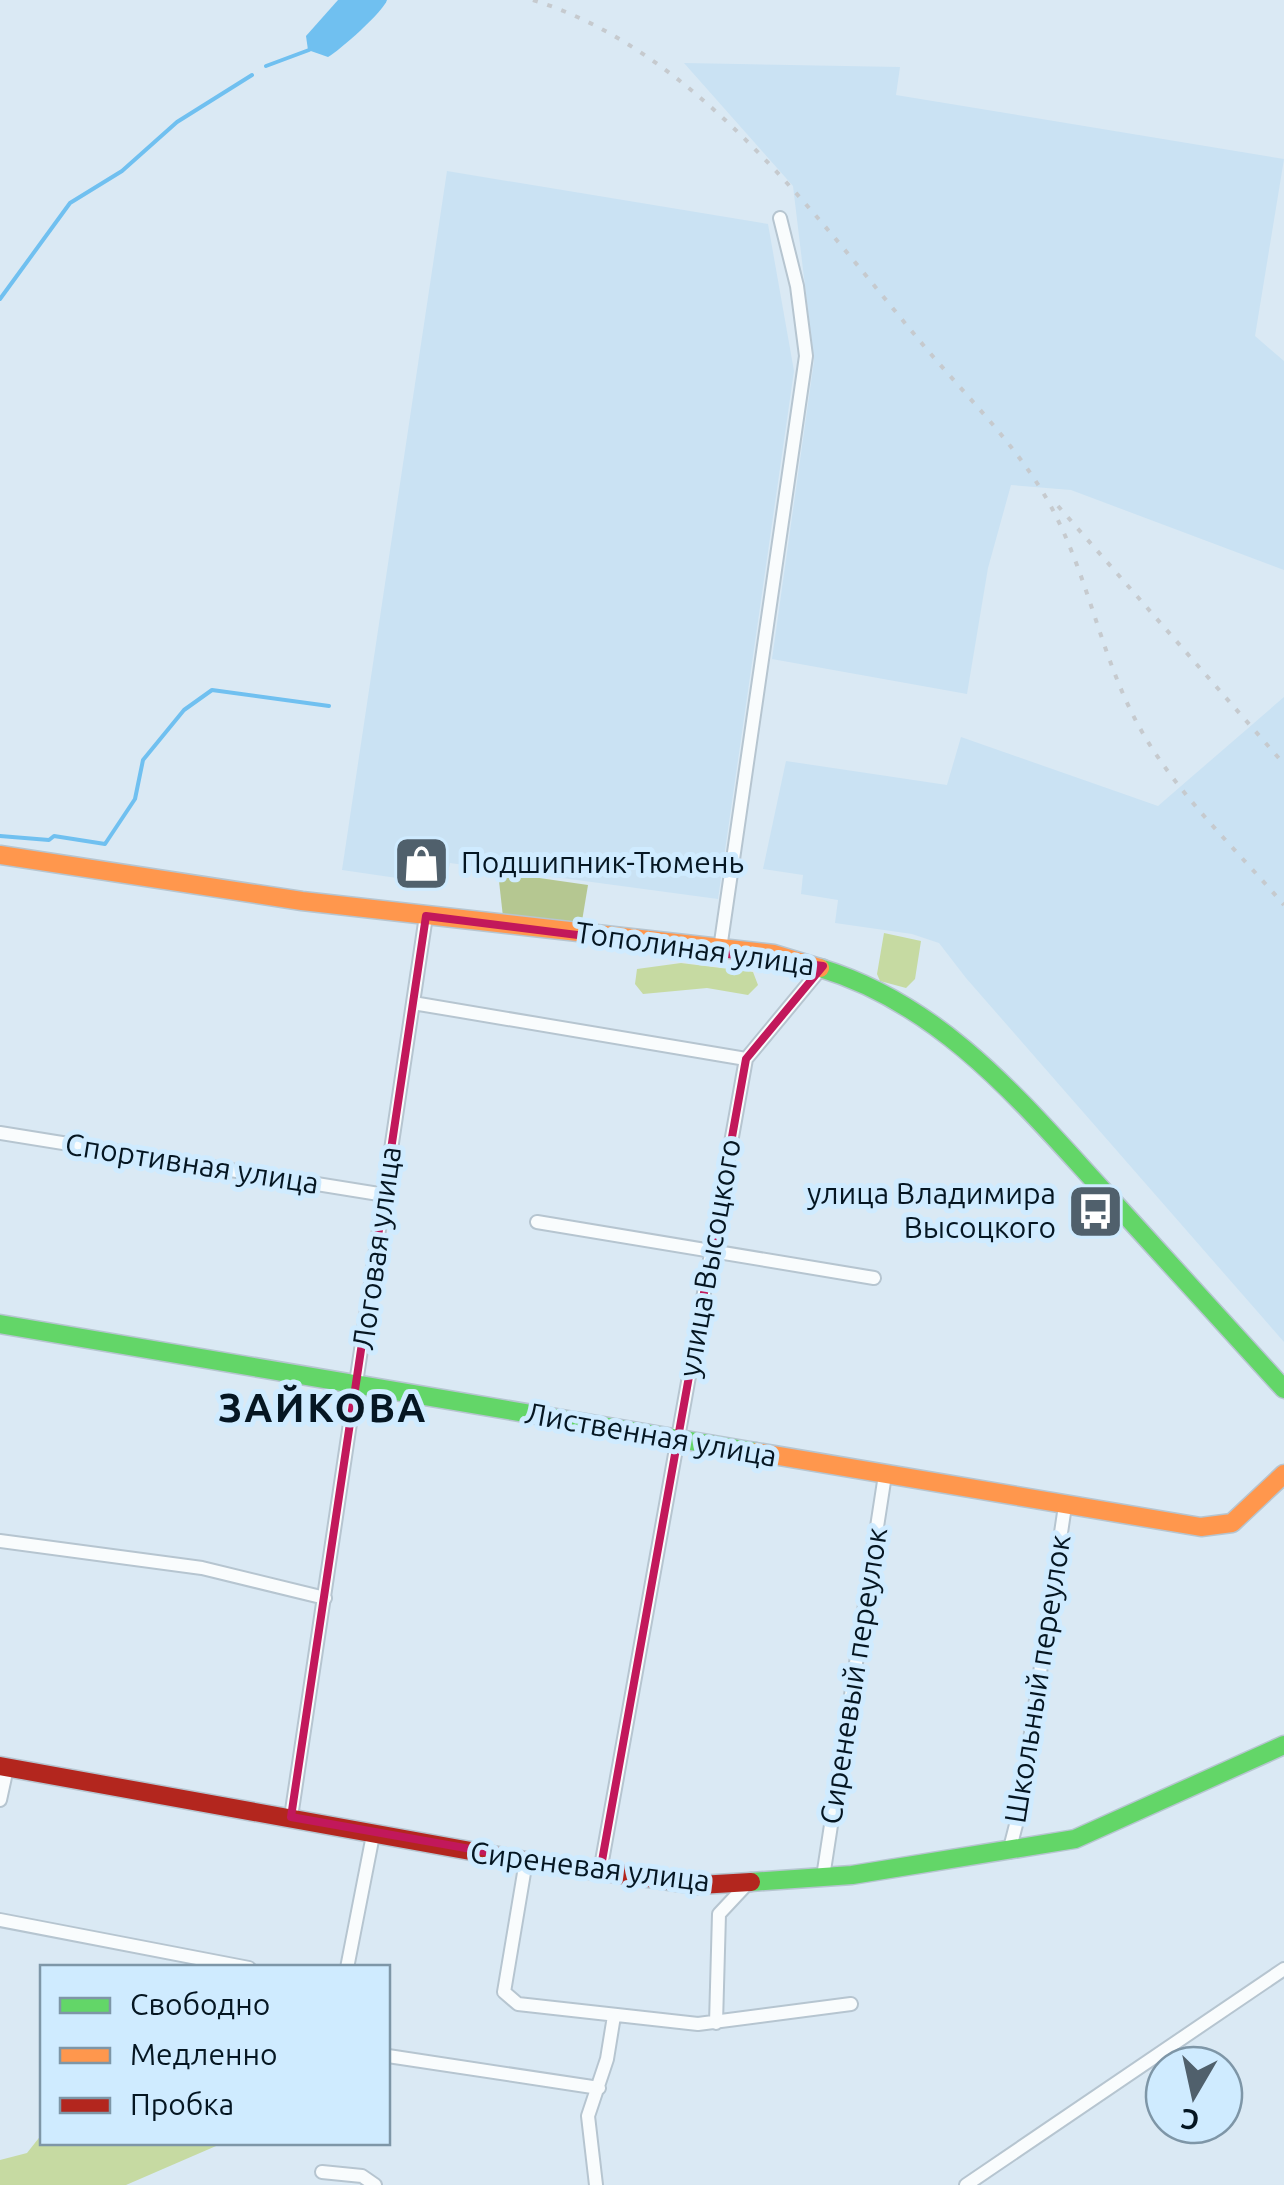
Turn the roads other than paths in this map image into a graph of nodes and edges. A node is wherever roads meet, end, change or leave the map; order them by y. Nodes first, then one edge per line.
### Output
1 (780, 218) dead end
2 (0, 855) edge
3 (426, 916) junction
4 (720, 949) junction
5 (823, 966) junction
6 (413, 1003) junction
7 (746, 1059) junction
8 (0, 1133) edge
9 (385, 1195) junction
10 (537, 1222) dead end
11 (712, 1248) junction
12 (874, 1278) dead end
13 (0, 1324) edge
14 (358, 1384) junction
15 (1284, 1390) edge
16 (678, 1440) junction
17 (1284, 1474) edge
18 (885, 1475) junction
19 (1065, 1506) junction
20 (0, 1541) edge
21 (324, 1598) junction
22 (1284, 1745) edge
23 (4, 1767) edge
24 (0, 1800) edge
25 (291, 1817) junction
26 (373, 1835) junction
27 (1009, 1852) junction
28 (526, 1862) junction
29 (600, 1872) junction
30 (822, 1877) junction
31 (748, 1883) junction
32 (0, 1920) edge
33 (233, 1965) edge
34 (348, 1965) edge
35 (1284, 1969) edge
36 (851, 2004) dead end
37 (614, 2016) junction
38 (716, 2023) junction
39 (390, 2056) edge
40 (599, 2088) junction
41 (322, 2172) dead end
42 (374, 2185) edge
43 (596, 2185) edge
44 (966, 2185) edge

1 - 4 street
2 - 3 street, Тополиная улица
3 - 4 street, Тополиная улица
3 - 6 street, Логовая улица
4 - 5 street, Тополиная улица
5 - 7 street, улица Высоцкого
5 - 15 street, Тополиная улица
6 - 7 street
6 - 9 street, Логовая улица
7 - 11 street, улица Высоцкого
8 - 9 street, Спортивная улица
9 - 14 street, Логовая улица
10 - 11 street
11 - 12 street
11 - 16 street, улица Высоцкого
13 - 14 street, Лиственная улица
14 - 16 street, Лиственная улица
14 - 21 street, Логовая улица
16 - 18 street, Лиственная улица
16 - 29 street, улица Высоцкого
17 - 19 street, Лиственная улица
18 - 19 street, Лиственная улица
18 - 30 street, Сиреневый переулок
19 - 27 street, Школьный переулок
20 - 21 street
21 - 25 street, Логовая улица
22 - 27 street, Сиреневая улица
23 - 24 street
23 - 25 street, Сиреневая улица
25 - 26 street, Сиреневая улица
26 - 28 street, Сиреневая улица
26 - 34 street
27 - 30 street, Сиреневая улица
28 - 29 street, Сиреневая улица
28 - 37 street
29 - 31 street, Сиреневая улица
30 - 31 street, Сиреневая улица
31 - 38 street
32 - 33 street
35 - 44 street
36 - 38 street
37 - 38 street
37 - 40 street
39 - 40 street
40 - 43 street
41 - 42 street

